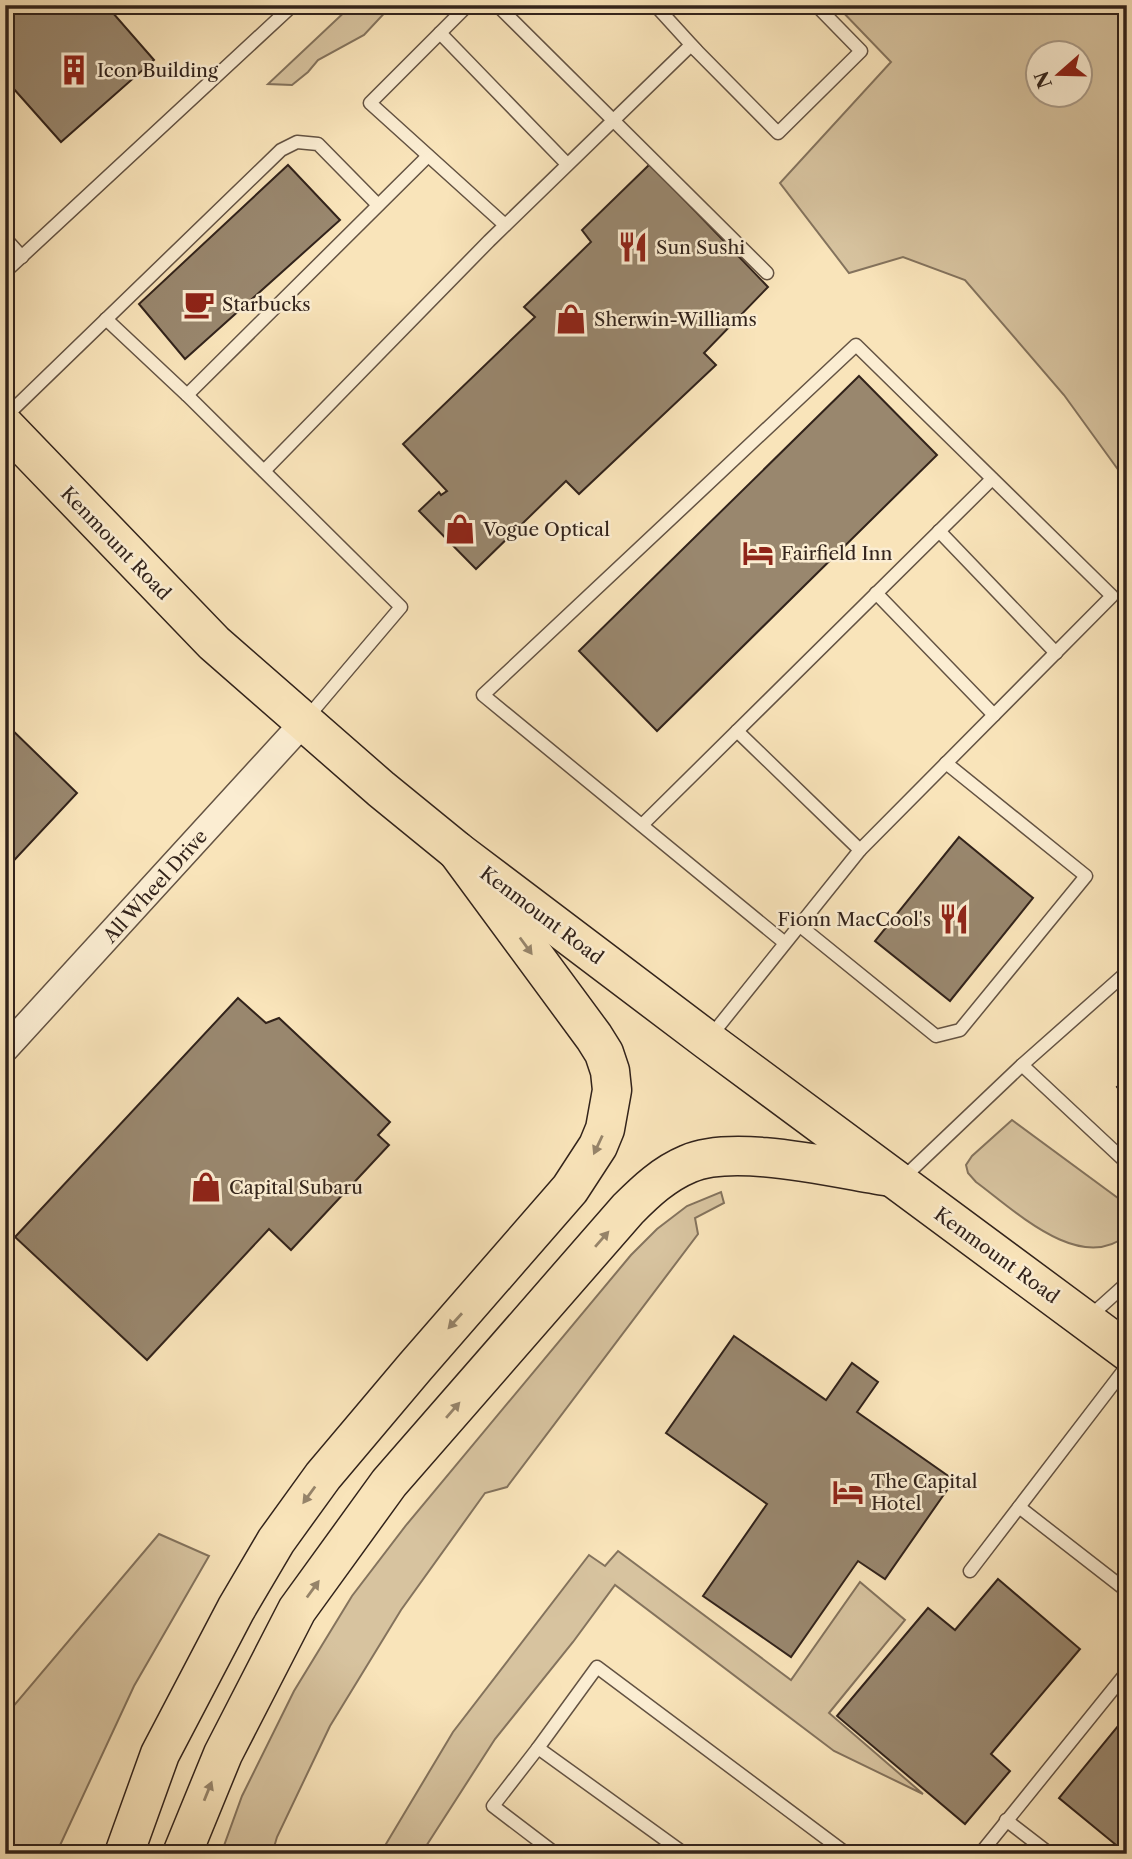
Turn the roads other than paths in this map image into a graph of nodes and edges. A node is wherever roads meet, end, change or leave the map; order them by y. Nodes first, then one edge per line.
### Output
1 (293, 5) edge
2 (468, 5) edge
3 (497, 5) edge
4 (655, 5) edge
5 (816, 5) edge
6 (440, 33) junction
7 (698, 52) junction
8 (612, 119) junction
9 (428, 156) junction
10 (567, 164) junction
11 (378, 205) junction
12 (505, 225) junction
13 (5, 237) edge
14 (22, 257) junction
15 (5, 272) edge
16 (767, 273) dead end
17 (106, 319) junction
18 (187, 396) junction
19 (5, 416) edge
20 (5, 425) edge
21 (264, 471) junction
22 (992, 479) junction
23 (939, 531) junction
24 (876, 593) junction
25 (1056, 653) junction
26 (994, 715) junction
27 (304, 722) junction
28 (737, 731) junction
29 (946, 763) junction
30 (642, 825) junction
31 (860, 850) junction
32 (457, 851) junction
33 (799, 925) junction
34 (785, 943) junction
35 (1127, 972) edge
36 (707, 1040) junction
37 (5, 1049) edge
38 (1022, 1065) junction
39 (1127, 1163) edge
40 (894, 1180) junction
41 (1127, 1283) edge
42 (1086, 1320) junction
43 (1127, 1350) edge
44 (1127, 1366) edge
45 (1019, 1507) junction
46 (970, 1571) dead end
47 (1127, 1591) edge
48 (1127, 1672) edge
49 (538, 1748) junction
50 (1006, 1820) junction
51 (124, 1854) edge
52 (182, 1854) edge
53 (556, 1854) edge
54 (685, 1854) edge
55 (847, 1854) edge
56 (980, 1854) edge
57 (1050, 1854) edge

1 - 14 lane
2 - 6 lane
3 - 8 lane
4 - 7 lane
5 - 7 lane
6 - 9 lane
6 - 10 lane
7 - 8 lane
8 - 10 lane
8 - 16 lane
9 - 11 lane
9 - 12 lane
10 - 12 lane
11 - 17 lane
11 - 18 lane
12 - 21 lane
13 - 14 lane
14 - 15 lane
17 - 18 lane
17 - 19 lane
18 - 21 lane
20 - 27 main road, Kenmount Road
21 - 27 lane
22 - 23 lane
22 - 25 lane
22 - 30 lane
23 - 24 lane
23 - 25 lane
24 - 26 lane
24 - 28 lane
25 - 26 lane
26 - 29 lane
27 - 32 main road, Kenmount Road
27 - 37 street, All Wheel Drive
28 - 30 lane
28 - 31 lane
29 - 31 lane
29 - 33 lane
30 - 34 lane
31 - 33 lane
32 - 36 main road, Kenmount Road
32 -> 51 main road
33 - 34 lane
34 - 36 lane
35 - 38 lane
36 - 40 main road, Kenmount Road
38 - 39 lane
38 - 40 lane
40 - 42 main road, Kenmount Road
52 -> 40 main road
41 - 42 lane
42 - 43 main road, Kenmount Road
44 - 45 lane
45 - 46 lane
45 - 47 lane
48 - 50 lane
49 - 53 lane
49 - 54 lane
49 - 55 lane
50 - 56 lane
50 - 57 lane

